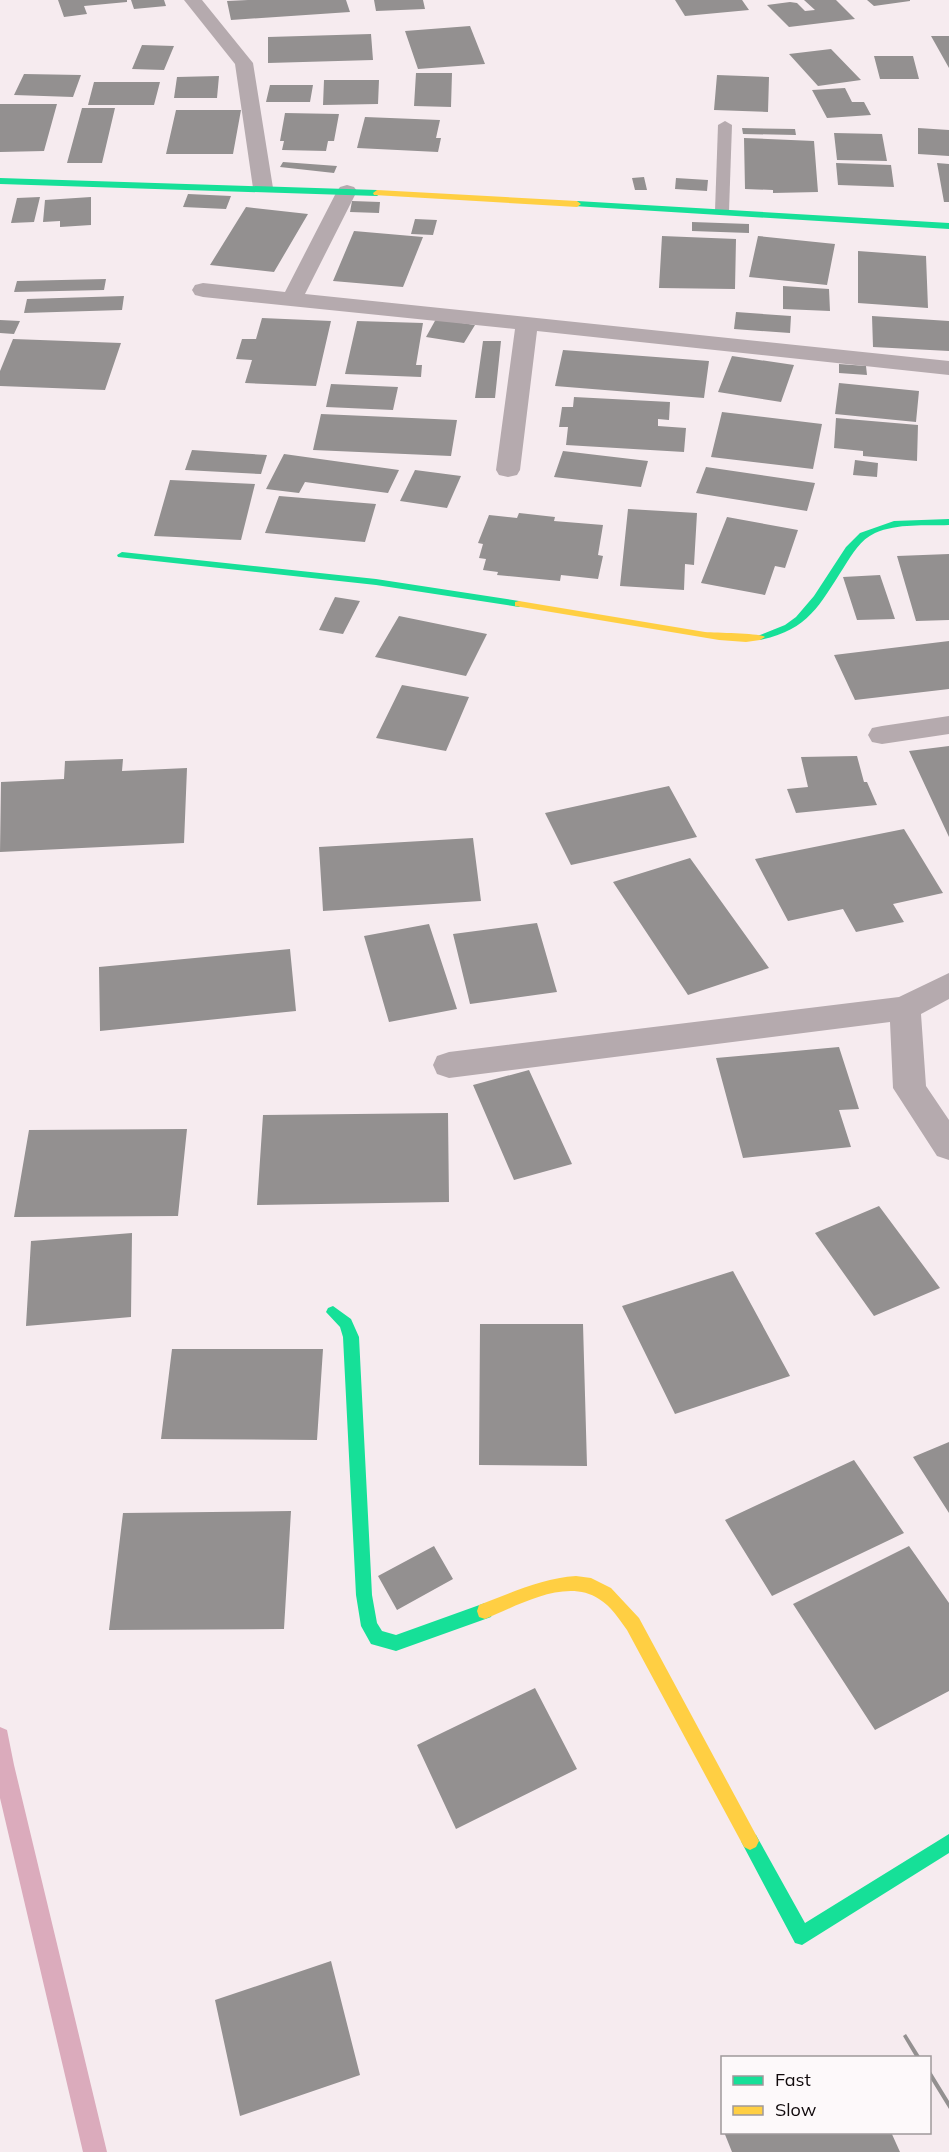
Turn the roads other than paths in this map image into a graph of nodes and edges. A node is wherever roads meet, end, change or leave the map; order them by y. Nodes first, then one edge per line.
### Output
1 (193, 0) edge
2 (725, 125) dead end
3 (0, 181) edge
4 (263, 188) junction
5 (347, 191) junction
6 (722, 211) junction
7 (949, 226) edge
8 (203, 290) dead end
9 (292, 300) junction
10 (527, 325) junction
11 (949, 368) edge
12 (508, 470) dead end
13 (949, 522) edge
14 (122, 555) dead end
15 (949, 725) edge
16 (882, 735) dead end
17 (949, 985) edge
18 (905, 1008) junction
19 (448, 1065) dead end
20 (949, 1148) edge
21 (333, 1312) dead end
22 (949, 1843) edge

1 - 4 street
2 - 6 lane
3 - 4 street
4 - 5 street
5 - 6 street
5 - 9 street
6 - 7 street
8 - 9 street
9 - 10 street
10 - 11 street
10 - 12 street
13 - 14 street
15 - 16 street
17 - 18 street
18 - 19 street
18 - 20 street
21 - 22 street

